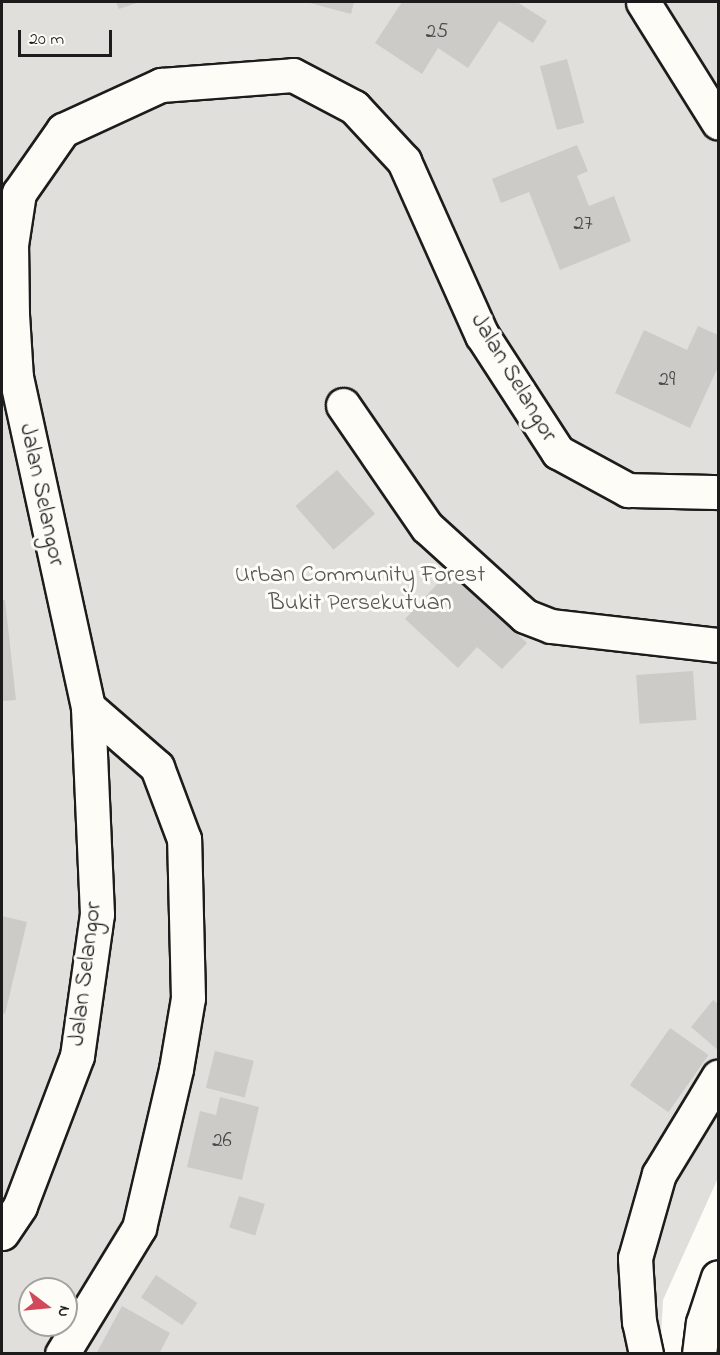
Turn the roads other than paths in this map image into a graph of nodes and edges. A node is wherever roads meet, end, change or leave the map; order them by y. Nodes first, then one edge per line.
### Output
1 (644, 2) edge
2 (718, 122) edge
3 (343, 405) dead end
4 (718, 492) edge
5 (718, 645) edge
6 (88, 707) junction
7 (718, 1077) edge
8 (2, 1233) edge
9 (718, 1277) edge
10 (62, 1353) edge
11 (646, 1353) edge
12 (699, 1353) edge

1 - 2 street
3 - 5 street
4 - 6 street, Jalan Selangor
6 - 8 street, Jalan Selangor
6 - 10 street
7 - 11 street
9 - 12 street

